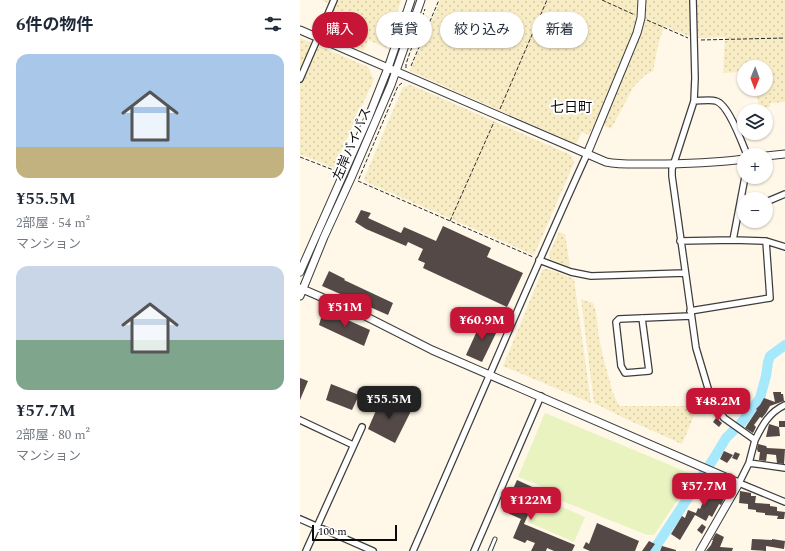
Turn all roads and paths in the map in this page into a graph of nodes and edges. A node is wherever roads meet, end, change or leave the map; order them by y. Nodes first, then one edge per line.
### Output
1 (334, 0) edge
2 (411, 0) edge
3 (420, 0) edge
4 (439, 0) edge
5 (642, 0) edge
6 (693, 0) edge
7 (426, 6) dead end
8 (329, 12) edge
9 (300, 30) edge
10 (312, 36) edge
11 (313, 48) edge
12 (341, 48) edge
13 (411, 66) dead end
14 (388, 68) junction
15 (406, 68) dead end
16 (396, 71) junction
17 (300, 79) edge
18 (402, 83) dead end
19 (694, 101) junction
20 (744, 148) edge
21 (587, 154) junction
22 (785, 154) edge
23 (773, 155) edge
24 (300, 157) edge
25 (737, 160) edge
26 (674, 164) junction
27 (336, 171) dead end
28 (785, 194) edge
29 (773, 199) edge
30 (737, 221) edge
31 (733, 240) junction
32 (680, 241) junction
33 (766, 241) junction
34 (785, 247) edge
35 (539, 260) junction
36 (300, 272) edge
37 (685, 273) junction
38 (301, 291) edge
39 (691, 314) junction
40 (642, 318) junction
41 (491, 374) junction
42 (541, 396) junction
43 (785, 405) edge
44 (300, 420) edge
45 (362, 427) dead end
46 (755, 440) junction
47 (353, 445) junction
48 (749, 463) junction
49 (785, 468) edge
50 (739, 483) junction
51 (785, 502) edge
52 (300, 520) edge
53 (317, 527) junction
54 (495, 539) dead end
55 (306, 551) edge
56 (373, 551) edge
57 (413, 551) edge
58 (474, 551) edge
59 (490, 551) edge
60 (700, 551) edge

1 - 8 street
2 - 14 street, 左岸バイパス
3 - 16 street, 左岸バイパス
4 - 13 path
5 - 21 street
6 - 19 street
7 - 15 path
9 - 10 street
11 - 17 street
12 - 14 street
14 - 16 street
14 - 36 street, 左岸バイパス
16 - 21 street
16 - 38 street, 左岸バイパス
18 - 35 path
19 - 20 street
19 - 26 street
21 - 26 street
21 - 35 street
22 - 23 street
24 - 27 path
25 - 26 street
26 - 32 street
28 - 29 street
30 - 31 street
31 - 32 street
31 - 33 street
32 - 37 street
33 - 34 street
33 - 39 street
35 - 37 street
35 - 41 street
37 - 39 street
38 - 41 street
39 - 40 street
39 - 46 street
40 - 40 street
41 - 42 street
41 - 57 street
42 - 50 street
42 - 58 street
43 - 46 street
44 - 47 street
45 - 47 street
46 - 48 street
47 - 53 street
48 - 49 street
48 - 50 street
50 - 51 street
50 - 60 street
52 - 53 street
53 - 55 street
53 - 56 street
54 - 59 lane

